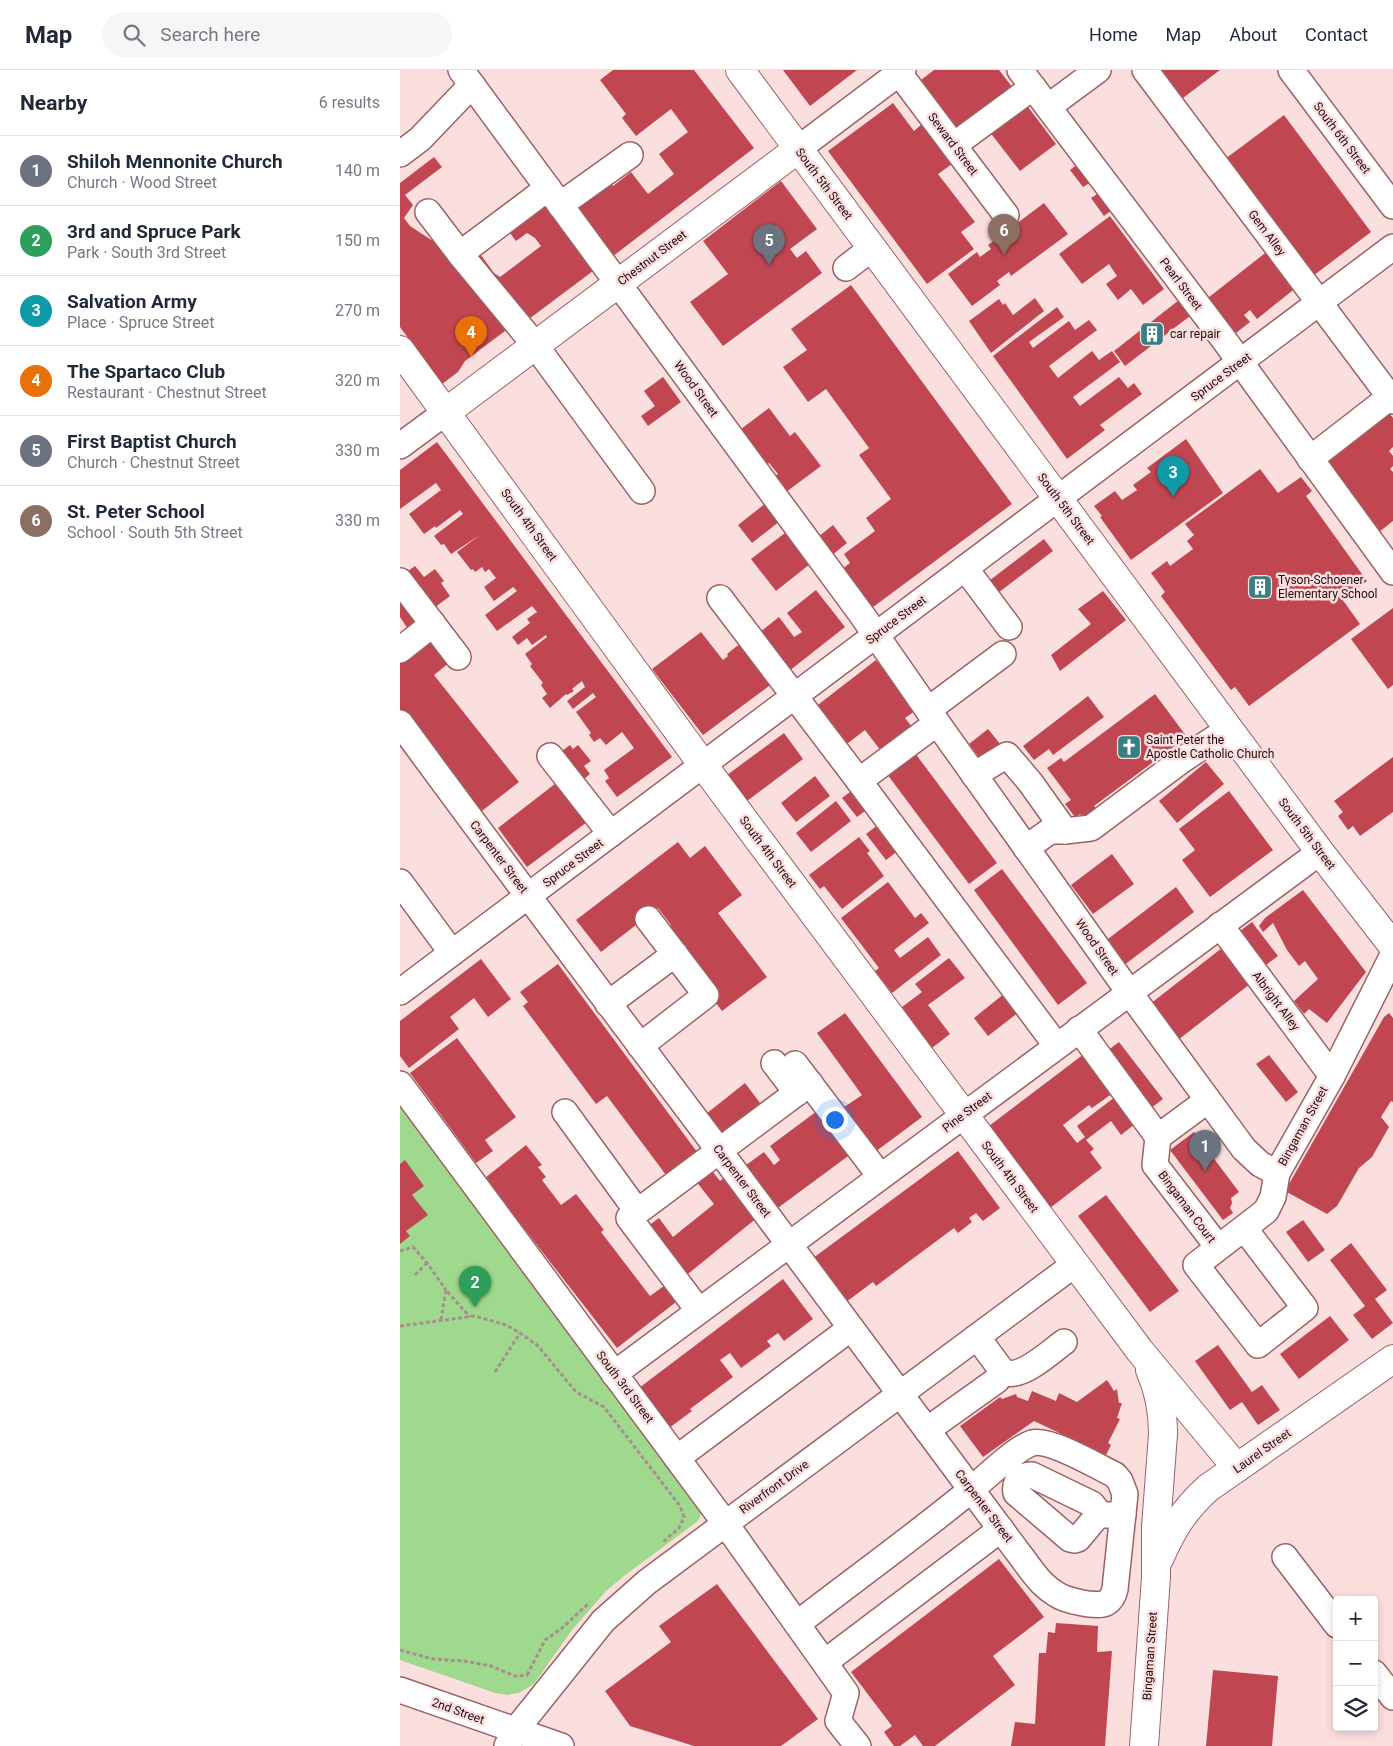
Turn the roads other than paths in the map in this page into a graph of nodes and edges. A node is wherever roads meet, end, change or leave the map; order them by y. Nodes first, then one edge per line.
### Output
1 (740, 70) edge
2 (1098, 70) edge
3 (1145, 70) edge
4 (1291, 70) edge
5 (901, 72) edge
6 (467, 78) edge
7 (1026, 78) edge
8 (1048, 107) junction
9 (954, 145) junction
10 (798, 149) junction
11 (400, 154) edge
12 (630, 155) dead end
13 (554, 196) junction
14 (1393, 206) edge
15 (428, 212) dead end
16 (1006, 215) dead end
17 (1393, 247) edge
18 (872, 248) junction
19 (460, 254) junction
20 (846, 268) dead end
21 (618, 283) junction
22 (1319, 302) junction
23 (535, 346) junction
24 (400, 350) edge
25 (1240, 363) junction
26 (1391, 399) edge
27 (446, 412) junction
28 (400, 446) edge
29 (1310, 459) junction
30 (642, 491) dead end
31 (1058, 498) junction
32 (966, 568) junction
33 (1393, 572) edge
34 (400, 581) edge
35 (720, 598) dead end
36 (433, 624) junction
37 (1008, 627) dead end
38 (876, 635) junction
39 (400, 650) edge
40 (1003, 654) dead end
41 (458, 657) dead end
42 (795, 696) junction
43 (933, 717) junction
44 (400, 723) edge
45 (1229, 730) junction
46 (550, 756) dead end
47 (704, 764) junction
48 (974, 774) junction
49 (859, 781) junction
50 (1065, 831) junction
51 (611, 834) junction
52 (1026, 848) junction
53 (1320, 852) junction
54 (400, 882) edge
55 (528, 896) junction
56 (648, 919) dead end
57 (1220, 926) junction
58 (1393, 946) edge
59 (452, 953) junction
60 (675, 954) junction
61 (1393, 955) edge
62 (400, 992) edge
63 (1129, 992) junction
64 (608, 1004) junction
65 (1078, 1029) junction
66 (640, 1046) junction
67 (1056, 1046) junction
68 (784, 1064) dead end
69 (1332, 1076) junction
70 (400, 1084) edge
71 (803, 1088) junction
72 (1208, 1100) junction
73 (565, 1112) dead end
74 (964, 1114) junction
75 (1158, 1137) junction
76 (719, 1150) junction
77 (1277, 1173) junction
78 (880, 1176) junction
79 (637, 1211) junction
80 (1244, 1228) junction
81 (789, 1245) junction
82 (1218, 1247) junction
83 (1075, 1264) junction
84 (699, 1311) junction
85 (851, 1328) junction
86 (976, 1337) junction
87 (1064, 1342) dead end
88 (1140, 1351) junction
89 (1393, 1359) edge
90 (1003, 1372) junction
91 (614, 1374) junction
92 (900, 1394) junction
93 (927, 1430) junction
94 (677, 1458) junction
95 (1237, 1468) junction
96 (1009, 1472) junction
97 (971, 1490) junction
98 (1098, 1515) junction
99 (1123, 1515) junction
100 (726, 1523) junction
101 (1001, 1529) junction
102 (1285, 1557) dead end
103 (1156, 1571) junction
104 (1333, 1620) edge
105 (797, 1624) junction
106 (825, 1662) junction
107 (1378, 1678) edge
108 (400, 1690) edge
109 (1393, 1697) edge
110 (511, 1739) edge
111 (561, 1746) edge
112 (858, 1746) edge
113 (1144, 1746) edge

1 - 10 main road, South 5th Street
2 - 8 street
3 - 22 street, Gem Alley
4 - 14 street, South 6th Street
5 - 9 street, Seward Street
5 - 10 street, Chestnut Street
6 - 11 street
6 - 13 street, Wood Street
7 - 8 street, Pearl Street
7 - 9 street
8 - 25 street, Pearl Street
9 - 16 street, Seward Street
10 - 18 main road, South 5th Street
10 - 21 main road, Chestnut Street
12 - 13 street
13 - 19 street
13 - 21 street, Wood Street
15 - 19 street
17 - 22 street, Spruce Street
18 - 20 street
18 - 31 main road, South 5th Street
19 - 23 street
21 - 23 main road, Chestnut Street
21 - 38 street, Wood Street
22 - 25 street, Spruce Street
22 - 26 street, Gem Alley
23 - 27 main road, Chestnut Street
23 - 30 street
24 - 27 main road, South 4th Street
25 - 29 street, Pearl Street
25 - 31 street, Spruce Street
26 - 29 street
27 - 28 street, Chestnut Street
27 - 47 main road, South 4th Street
29 - 33 street, Pearl Street
31 - 32 street, Spruce Street
31 - 45 main road, South 5th Street
32 - 37 street
32 - 38 street, Spruce Street
34 - 36 street
35 - 42 street
36 - 39 street
36 - 41 street
38 - 42 street, Spruce Street
38 - 43 street, Wood Street
40 - 43 street
42 - 47 street, Spruce Street
42 - 49 street
43 - 48 street, Wood Street
43 - 49 street
44 - 55 street, Carpenter Street
45 - 50 street
45 - 53 main road, South 5th Street
46 - 51 street
47 - 51 street, Spruce Street
47 - 74 main road, South 4th Street
48 - 50 street
48 - 52 street, Wood Street
49 - 67 street
50 - 52 street
51 - 55 street, Spruce Street
52 - 63 street, Wood Street
53 - 57 street, Pine Street
53 - 58 main road, South 5th Street
54 - 59 street
55 - 59 street, Spruce Street
55 - 64 street, Carpenter Street
56 - 60 street
57 - 63 street, Pine Street
57 - 69 street, Albright Alley
59 - 62 street, Spruce Street
60 - 64 street
60 - 66 street
61 - 69 street, Bingaman Street
63 - 65 street, Pine Street
63 - 72 street, Wood Street
64 - 66 street, Carpenter Street
65 - 67 street, Pine Street
65 - 75 street
66 - 76 street, Carpenter Street
67 - 74 street, Pine Street
68 - 71 street
69 - 77 street, Bingaman Street
70 - 91 street, South 3rd Street
71 - 76 street
71 - 78 street
72 - 75 street
72 - 77 street, Wood Street
73 - 79 street
74 - 78 street, Pine Street
74 - 83 main road, South 4th Street
75 - 82 street, Bingaman Court
76 - 79 street
76 - 81 street, Carpenter Street
77 - 80 street, Bingaman Street
78 - 81 street, Pine Street
79 - 84 street
80 - 82 street, Bingaman Court
80 - 82 street, Bingaman Court
81 - 84 street, Pine Street
81 - 85 street, Carpenter Street
83 - 86 street, Riverfront Drive
83 - 88 main road, South 4th Street
84 - 91 street, Pine Street
85 - 92 street, Carpenter Street
85 - 94 street
86 - 90 street
86 - 92 street, Riverfront Drive
87 - 90 street
88 - 95 main road, South 4th Street
88 - 103 main road, South 4th Street
89 - 95 main road, Laurel Street
90 - 93 street
91 - 94 street, South 3rd Street
92 - 93 street, Carpenter Street
92 - 100 street, Riverfront Drive
93 - 97 street, Carpenter Street
94 - 100 street, South 3rd Street
95 - 103 main road, Laurel Street
96 - 97 street
96 - 98 street
96 - 98 street
96 - 99 street
97 - 101 street, Carpenter Street
97 - 105 street
98 - 99 street
99 - 101 street, Carpenter Street
100 - 105 street, South 3rd Street
100 - 110 street, Riverfront Drive
101 - 106 street
102 - 104 street
103 - 113 main road, Bingaman Street
105 - 106 street, South 3rd Street
106 - 112 street, South 3rd Street
107 - 109 street
108 - 110 street, 2nd Street
110 - 111 street, 2nd Street

